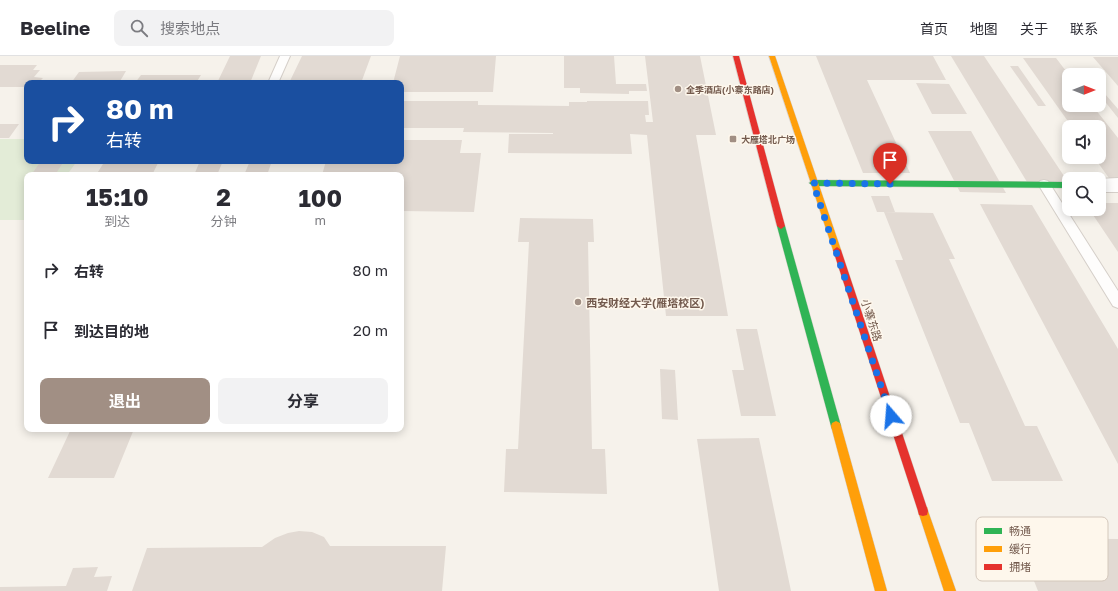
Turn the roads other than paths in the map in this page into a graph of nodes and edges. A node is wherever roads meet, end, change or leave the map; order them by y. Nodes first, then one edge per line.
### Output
1 (285, 56) edge
2 (736, 56) edge
3 (772, 56) edge
4 (274, 80) edge
5 (813, 183) junction
6 (1044, 184) junction
7 (1062, 184) edge
8 (1106, 185) edge
9 (1118, 185) edge
10 (1118, 302) edge
11 (881, 591) edge
12 (950, 591) edge

1 - 4 lane
2 - 11 main road
3 - 5 main road, 小寨东路
5 - 6 main road
5 - 12 main road, 小寨东路
6 - 7 main road
6 - 10 lane
8 - 9 street

